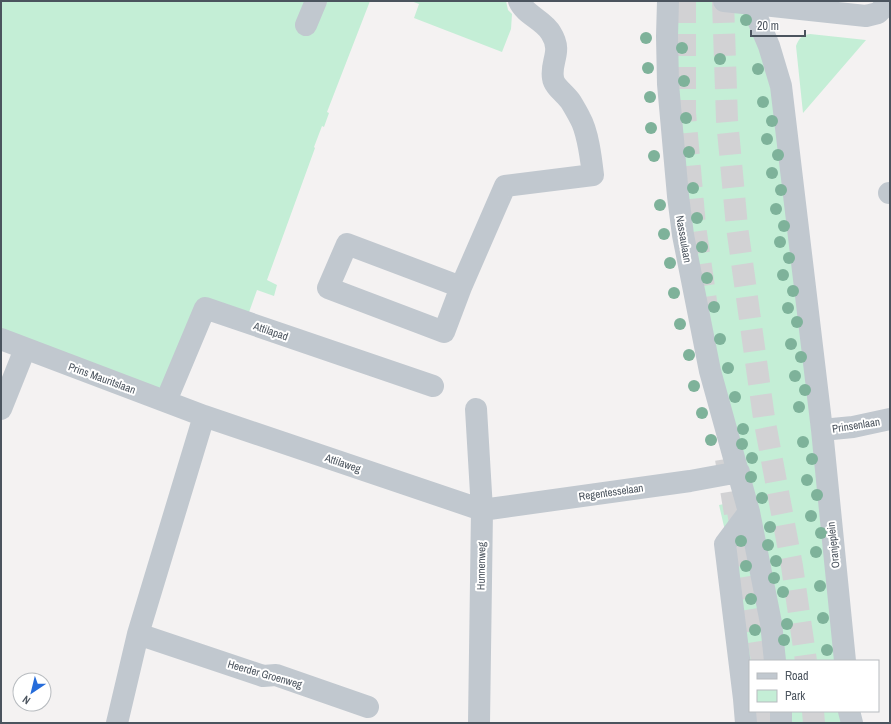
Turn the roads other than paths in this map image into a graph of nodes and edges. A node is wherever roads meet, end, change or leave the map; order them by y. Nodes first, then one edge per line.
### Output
1 (316, 1) edge
2 (519, 1) edge
3 (668, 1) edge
4 (724, 1) edge
5 (890, 1) edge
6 (751, 3) edge
7 (306, 25) dead end
8 (461, 286) junction
9 (1, 339) edge
10 (25, 349) junction
11 (434, 386) dead end
12 (166, 401) junction
13 (1, 409) edge
14 (476, 409) dead end
15 (204, 416) junction
16 (890, 419) edge
17 (822, 430) junction
18 (739, 472) junction
19 (482, 510) junction
20 (749, 512) junction
21 (138, 634) junction
22 (775, 660) edge
23 (845, 660) edge
24 (368, 706) dead end
25 (781, 712) edge
26 (850, 712) edge
27 (117, 723) edge
28 (479, 723) edge
29 (746, 723) edge
30 (781, 723) edge
31 (852, 723) edge

1 - 7 street
2 - 8 street
3 - 18 street, Nassaulaan
4 - 6 street
5 - 6 street
6 - 17 street
8 - 8 street
9 - 10 street, Prins Mauritslaan
10 - 12 street, Prins Mauritslaan
10 - 13 street
11 - 12 street, Attilapad
12 - 15 street, Prins Mauritslaan
14 - 19 street, Hunnenweg
15 - 19 street, Attilaweg
15 - 21 street
16 - 17 street, Prinsenlaan
17 - 23 street, Oranjeplein
18 - 19 street, Regentesselaan
18 - 20 street
19 - 28 street, Hunnenweg
20 - 22 street
20 - 29 street
21 - 24 street, Heerder Groenweg
21 - 27 street
25 - 30 street
26 - 31 street

